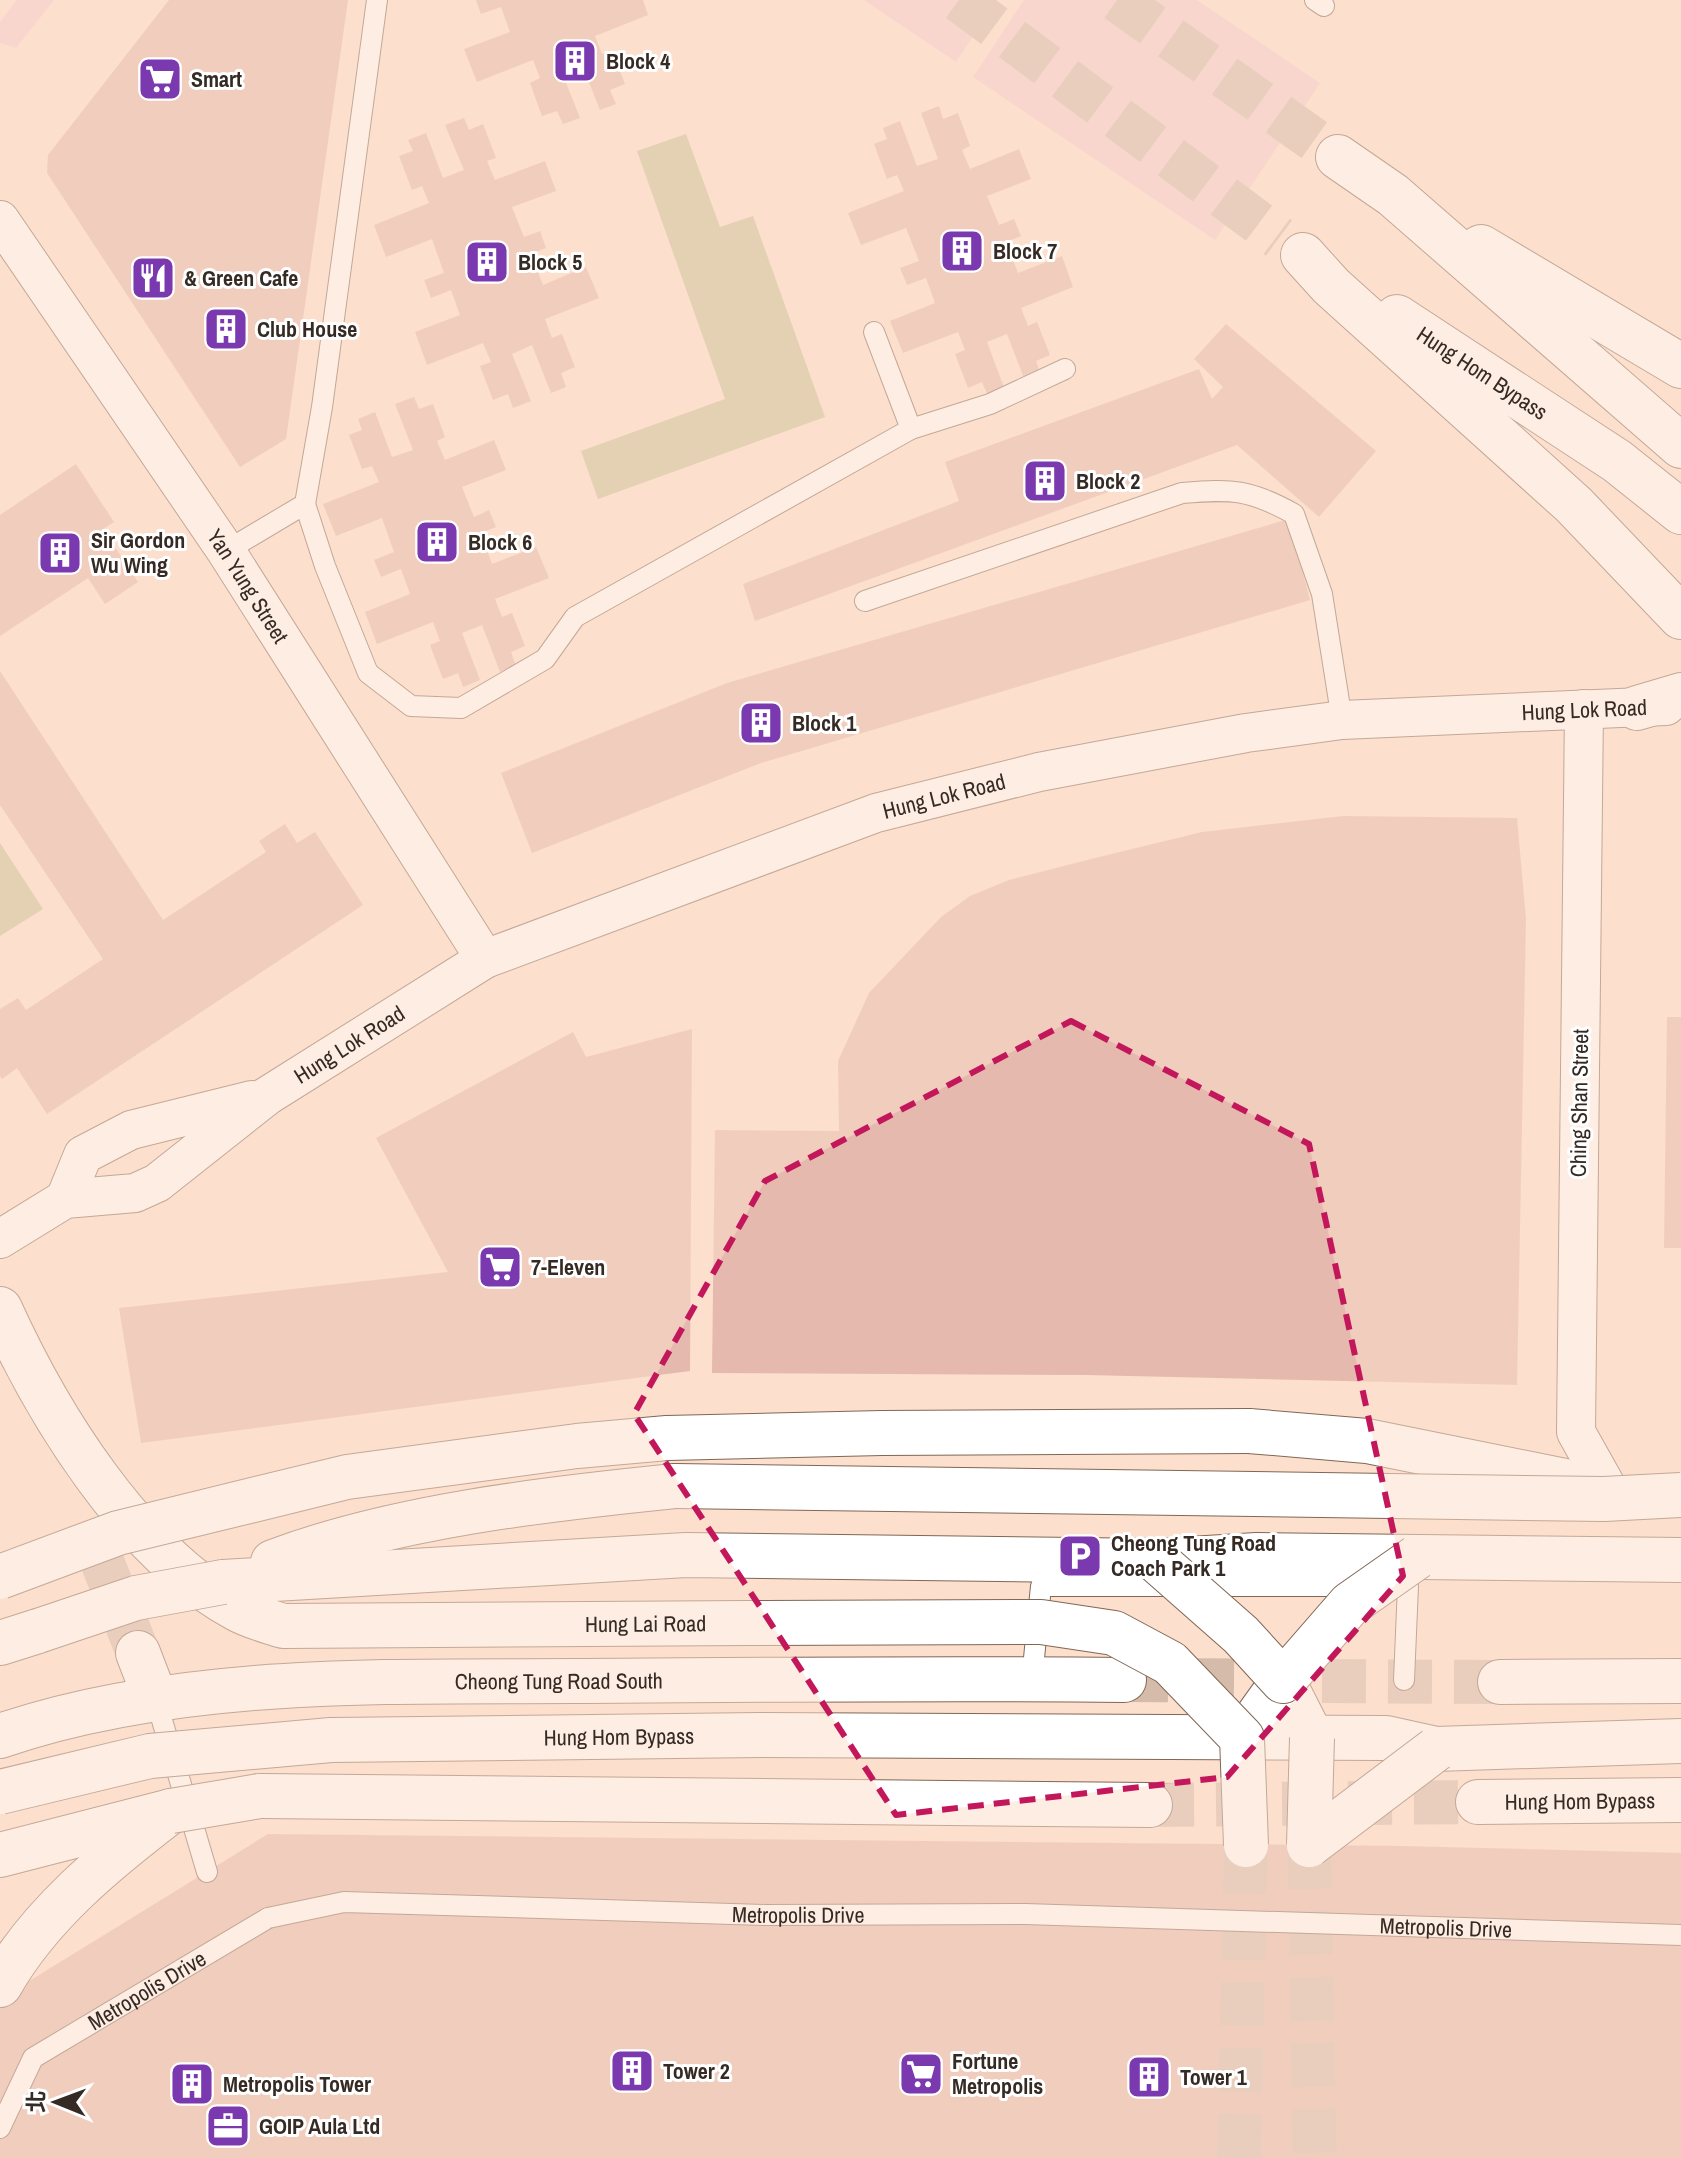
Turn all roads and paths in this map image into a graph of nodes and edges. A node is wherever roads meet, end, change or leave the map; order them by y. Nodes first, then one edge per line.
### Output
1 (377, 0) edge
2 (0, 220) edge
3 (874, 332) dead end
4 (1681, 366) edge
5 (1065, 369) dead end
6 (911, 429) junction
7 (1681, 446) edge
8 (305, 504) junction
9 (1681, 512) edge
10 (226, 551) junction
11 (865, 601) dead end
12 (1681, 617) edge
13 (1681, 695) edge
14 (1681, 705) edge
15 (1637, 708) junction
16 (1584, 709) junction
17 (1681, 718) edge
18 (1342, 720) junction
19 (485, 959) junction
20 (267, 1096) junction
21 (65, 1199) junction
22 (0, 1239) edge
23 (0, 1309) edge
24 (76, 1452) junction
25 (1597, 1487) joint
26 (1681, 1495) edge
27 (100, 1556) tunnel mouth
28 (1417, 1557) junction
29 (1681, 1560) edge
30 (1157, 1561) junction
31 (0, 1577) edge
32 (223, 1582) junction
33 (0, 1643) edge
34 (138, 1653) tunnel mouth
35 (1032, 1679) junction
36 (1124, 1680) tunnel mouth
37 (1404, 1680) dead end
38 (1283, 1681) junction
39 (1681, 1681) edge
40 (1500, 1682) tunnel mouth
41 (156, 1700) junction
42 (0, 1736) edge
43 (1242, 1738) junction
44 (1312, 1738) junction
45 (1681, 1741) edge
46 (1436, 1749) junction
47 (0, 1792) edge
48 (1681, 1800) edge
49 (1478, 1802) tunnel mouth
50 (1150, 1805) tunnel mouth
51 (171, 1811) junction
52 (1246, 1845) tunnel mouth
53 (0, 1855) edge
54 (207, 1872) dead end
55 (1681, 1935) edge
56 (0, 1985) edge
57 (0, 2128) edge

1 - 8 lane
2 - 10 street, Yan Yung Street
3 - 6 lane
4 - 7 main road
5 - 6 lane
6 - 8 lane
8 - 10 lane
9 - 12 main road, Hung Hom Bypass
10 - 19 street, Yan Yung Street
11 - 18 lane
13 - 15 main road
14 - 15 street, Hung Lok Road
15 - 16 street, Hung Lok Road
15 - 17 main road
16 - 18 street, Hung Lok Road
16 - 25 street, Ching Shan Street
18 - 19 street, Hung Lok Road
19 - 20 street, Hung Lok Road
20 - 21 street, Hung Lok Road
20 - 21 street, Hung Lok Road
21 - 22 street, Hung Lok Road
23 - 24 main road, Hung Lai Road
24 - 27 main road, Hung Lai Road
24 - 43 main road, Hung Lai Road, bridge
25 - 31 main road, bridge
26 - 32 main road, bridge
28 - 29 main road
28 - 30 main road
28 - 38 main road, bridge
30 - 32 main road
30 - 38 main road, bridge
32 - 33 main road, bridge
34 - 41 main road
35 - 36 main road, Cheong Tung Road South
35 - 37 lane
35 - 41 main road, Cheong Tung Road South
38 - 43 main road
38 - 44 main road
39 - 40 main road
41 - 42 main road, Cheong Tung Road South
41 - 54 lane
43 - 44 main road, Hung Hom Bypass
43 - 47 main road, Hung Hom Bypass, bridge
43 - 52 main road, bridge
44 - 46 main road, Hung Hom Bypass
44 - 46 main road, bridge
45 - 46 main road, Hung Hom Bypass
48 - 49 main road, Hung Hom Bypass
50 - 51 main road, bridge
51 - 53 main road
51 - 56 main road
55 - 57 lane, Metropolis Drive, bridge

